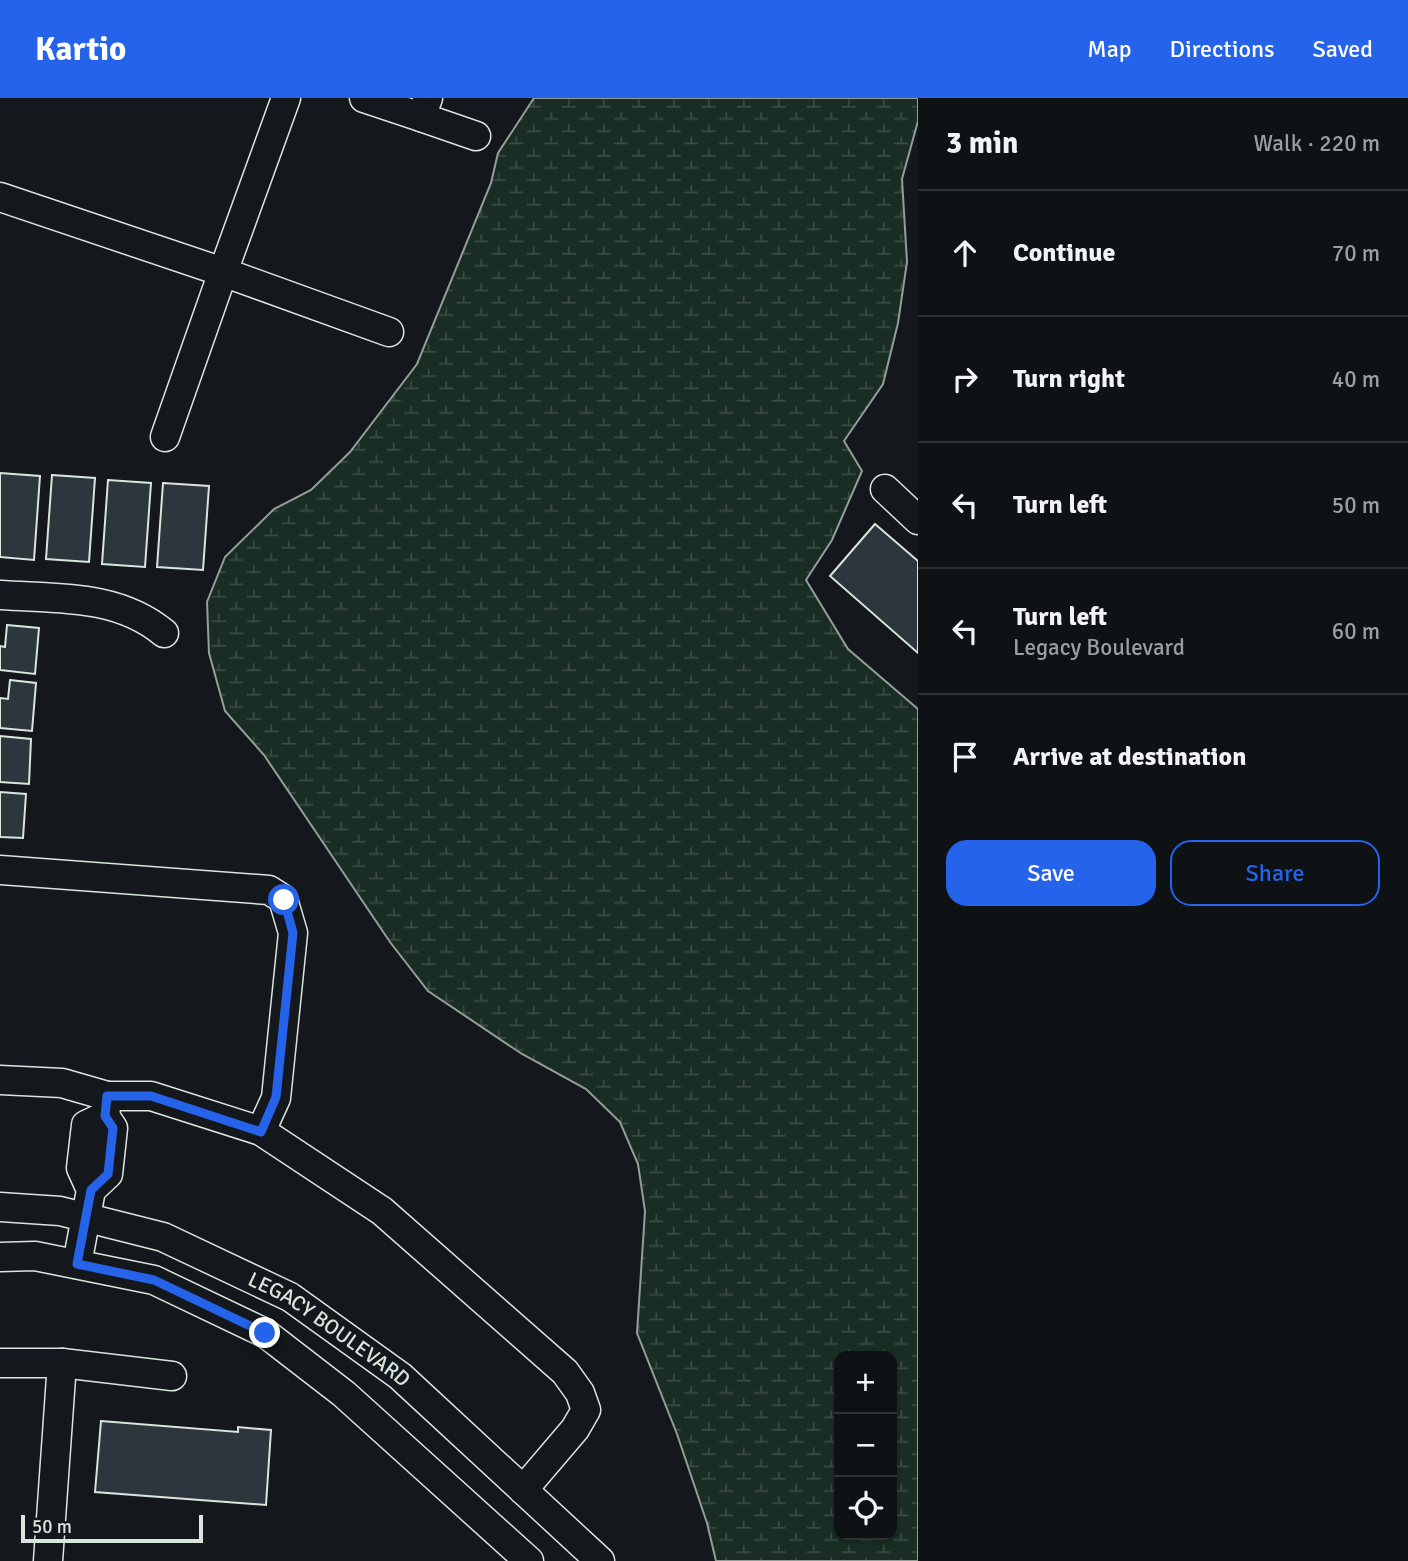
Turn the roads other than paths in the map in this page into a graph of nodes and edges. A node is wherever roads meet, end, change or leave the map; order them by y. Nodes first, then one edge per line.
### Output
1 (286, 98) edge
2 (364, 98) edge
3 (425, 108) edge
4 (476, 136) dead end
5 (0, 197) edge
6 (223, 272) junction
7 (388, 331) dead end
8 (165, 437) dead end
9 (885, 489) dead end
10 (918, 520) edge
11 (0, 594) edge
12 (164, 633) dead end
13 (0, 870) edge
14 (0, 1080) edge
15 (106, 1106) junction
16 (261, 1132) junction
17 (0, 1207) edge
18 (86, 1217) junction
19 (0, 1257) edge
20 (77, 1264) junction
21 (0, 1363) edge
22 (62, 1363) junction
23 (172, 1376) dead end
24 (523, 1490) junction
25 (48, 1561) edge
26 (529, 1561) edge
27 (600, 1561) edge

1 - 6 street
2 - 3 street
3 - 4 street
5 - 6 street
6 - 7 street
6 - 8 street
9 - 10 street
11 - 12 street
13 - 16 street
14 - 15 street
15 - 16 street
15 - 18 street
16 - 24 street
17 - 18 street, LEGACY BOULEVARD
18 - 20 street
18 - 24 street, LEGACY BOULEVARD
19 - 20 street, LEGACY BOULEVARD
20 - 26 street, LEGACY BOULEVARD
21 - 22 street
22 - 23 street
22 - 25 street
24 - 27 street, LEGACY BOULEVARD

